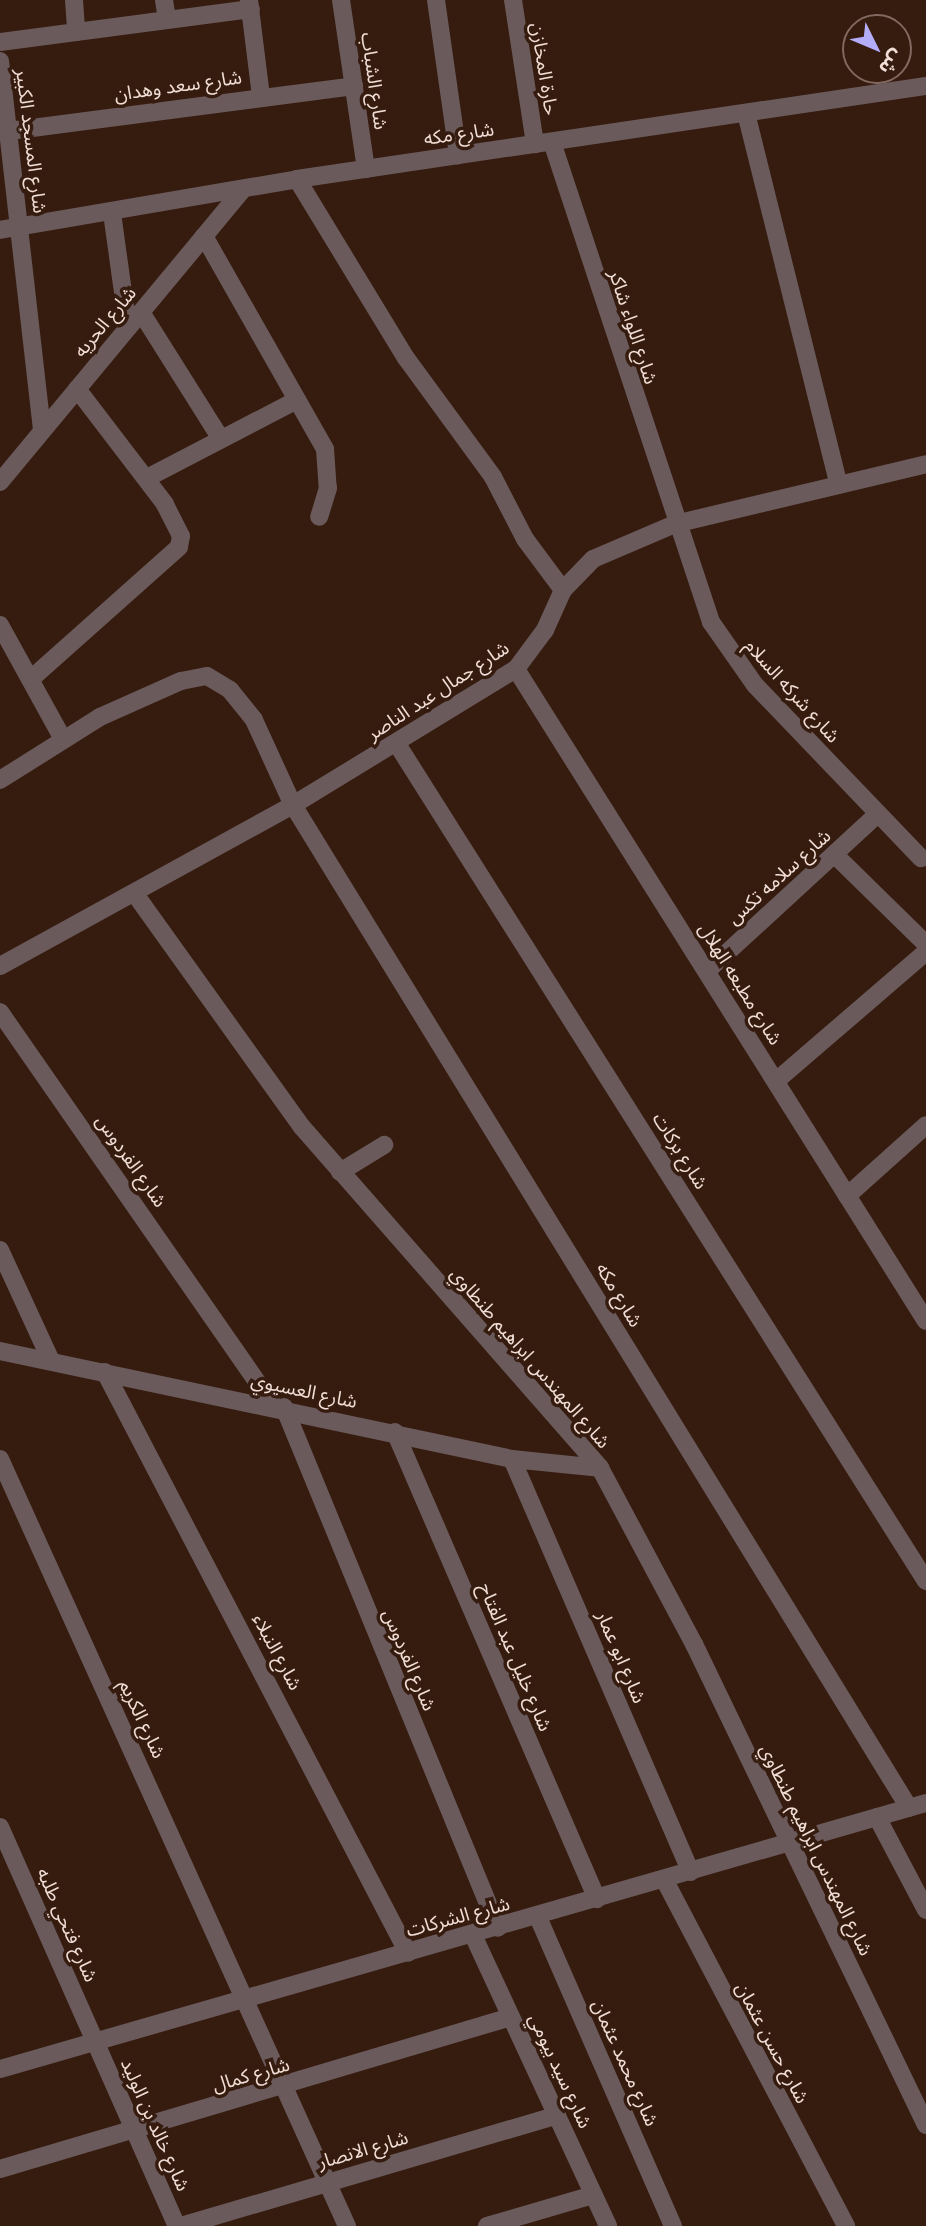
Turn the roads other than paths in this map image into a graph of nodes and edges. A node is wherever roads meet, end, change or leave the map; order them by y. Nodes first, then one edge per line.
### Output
1 (74, 0) edge
2 (164, 0) edge
3 (341, 0) edge
4 (436, 0) edge
5 (513, 0) edge
6 (250, 4) edge
7 (167, 20) junction
8 (76, 32) junction
9 (0, 42) edge
10 (1, 71) edge
11 (354, 86) junction
12 (926, 86) edge
13 (261, 96) junction
14 (746, 113) junction
15 (9, 131) junction
16 (543, 143) junction
17 (458, 155) junction
18 (366, 169) junction
19 (298, 179) junction
20 (243, 189) junction
21 (112, 213) junction
22 (21, 226) junction
23 (0, 230) edge
24 (204, 236) junction
25 (141, 312) junction
26 (128, 328) junction
27 (77, 389) junction
28 (297, 400) junction
29 (43, 431) junction
30 (221, 439) junction
31 (926, 464) edge
32 (147, 478) junction
33 (0, 482) edge
34 (839, 485) junction
35 (319, 517) dead end
36 (675, 524) junction
37 (563, 590) junction
38 (0, 625) edge
39 (516, 669) junction
40 (32, 678) junction
41 (63, 739) junction
42 (397, 744) junction
43 (0, 780) edge
44 (293, 804) junction
45 (878, 814) junction
46 (835, 855) junction
47 (921, 858) dead end
48 (135, 894) junction
49 (926, 944) edge
50 (926, 952) edge
51 (0, 967) edge
52 (707, 971) junction
53 (0, 1012) edge
54 (776, 1081) junction
55 (926, 1125) edge
56 (384, 1145) dead end
57 (340, 1172) junction
58 (847, 1195) junction
59 (0, 1250) edge
60 (921, 1300) edge
61 (926, 1321) edge
62 (0, 1350) edge
63 (51, 1361) junction
64 (105, 1372) junction
65 (278, 1406) junction
66 (395, 1432) junction
67 (0, 1459) edge
68 (512, 1459) junction
69 (600, 1468) junction
70 (926, 1581) edge
71 (917, 1805) edge
72 (877, 1817) junction
73 (1, 1835) edge
74 (789, 1844) junction
75 (691, 1872) junction
76 (664, 1879) junction
77 (597, 1899) junction
78 (926, 1910) edge
79 (538, 1917) junction
80 (498, 1927) junction
81 (473, 1935) junction
82 (408, 1953) junction
83 (246, 1997) junction
84 (512, 2017) junction
85 (96, 2040) junction
86 (0, 2069) edge
87 (286, 2087) junction
88 (557, 2115) junction
89 (926, 2125) edge
90 (135, 2130) junction
91 (0, 2169) edge
92 (328, 2182) junction
93 (593, 2195) junction
94 (179, 2226) edge
95 (347, 2226) edge
96 (487, 2226) edge
97 (608, 2226) edge
98 (673, 2226) edge
99 (846, 2226) edge

1 - 8 street
2 - 7 street
3 - 11 street, شارع الشباب
4 - 17 street
5 - 16 street, حارة المخازن
6 - 7 street
6 - 13 street
7 - 8 street
8 - 9 street
10 - 15 street, شارع المسجد الكبير
11 - 13 street, شارع سعد وهدان
11 - 18 street, شارع الشباب
12 - 14 street, شارع مكه
13 - 15 street, شارع سعد وهدان
14 - 16 street, شارع مكه
14 - 34 street
15 - 22 street, شارع المسجد الكبير
16 - 17 street, شارع مكه
16 - 36 street, شارع اللواء شاكر
17 - 18 street, شارع مكه
18 - 19 street, شارع مكه
19 - 20 street, شارع مكه
19 - 37 street
20 - 21 street, شارع مكه
20 - 24 street, شارع الحريه
21 - 22 street, شارع مكه
21 - 26 street
22 - 23 street, شارع مكه
22 - 29 street, شارع المسجد الكبير
24 - 25 street, شارع الحريه
24 - 28 street
25 - 26 street, شارع الحريه
25 - 30 street
26 - 27 street, شارع الحريه
27 - 29 street, شارع الحريه
27 - 32 street
28 - 30 street
28 - 35 street
29 - 33 street, شارع الحريه
30 - 32 street
31 - 34 street, شارع جمال عبد الناصر
32 - 40 street
34 - 36 street, شارع جمال عبد الناصر
36 - 37 street, شارع جمال عبد الناصر
36 - 45 street, شارع شركه السلام
37 - 39 street, شارع جمال عبد الناصر
38 - 40 street
39 - 42 street, شارع جمال عبد الناصر
39 - 52 street, شارع مطبعه الهلال
40 - 41 street
41 - 43 street, شارع مكه
41 - 44 street, شارع مكه
42 - 44 street, شارع جمال عبد الناصر
42 - 70 street, شارع بركات
44 - 48 street, شارع جمال عبد الناصر
44 - 71 street, شارع مكه
45 - 46 street, شارع سلامه تكس
45 - 47 street, شارع شركه السلام
46 - 49 street
46 - 52 street, شارع سلامه تكس
48 - 51 street, شارع جمال عبد الناصر
48 - 57 street, شارع المهندس ابراهيم طنطاوي
50 - 54 street
52 - 54 street, شارع مطبعه الهلال
53 - 65 street, شارع الفردوس
54 - 58 street, شارع مطبعه الهلال
55 - 58 street
56 - 57 street
57 - 69 street, شارع المهندس ابراهيم طنطاوي
58 - 60 street, شارع مطبعه الهلال
59 - 63 street
60 - 61 street, شارع مطبعه الهلال
62 - 63 street, شارع العسيوي
63 - 64 street, شارع العسيوي
64 - 65 street, شارع العسيوي
64 - 82 street, شارع النبلاء
65 - 66 street, شارع العسيوي
65 - 80 street, شارع الفردوس
66 - 68 street, شارع العسيوي
66 - 77 street, شارع خليل عبد الفتاح
67 - 83 street, شارع الكريم
68 - 69 street, شارع العسيوي
68 - 75 street, شارع ابو عمار
69 - 74 street, شارع المهندس ابراهيم طنطاوي
71 - 72 street, شارع الشركات
72 - 74 street, شارع الشركات
72 - 78 street
73 - 85 street, شارع فتحي طلبه
74 - 75 street, شارع الشركات
74 - 89 street, شارع المهندس ابراهيم طنطاوي
75 - 76 street, شارع الشركات
76 - 77 street, شارع الشركات
76 - 99 street, شارع حسن عثمان
77 - 79 street, شارع الشركات
79 - 80 street, شارع الشركات
79 - 98 street, شارع محمد عثمان
80 - 81 street, شارع الشركات
81 - 82 street, شارع الشركات
81 - 84 street, شارع سيد بيومي
82 - 83 street, شارع الشركات
83 - 85 street, شارع الشركات
83 - 87 street, شارع الكريم
84 - 87 street, شارع كمال
84 - 88 street, شارع سيد بيومي
85 - 86 street, شارع الشركات
85 - 90 street, شارع خالد بن الوليد
87 - 90 street, شارع كمال
87 - 92 street, شارع الكريم
88 - 92 street, شارع الانصار
88 - 93 street, شارع سيد بيومي
90 - 91 street, شارع كمال
90 - 94 street, شارع خالد بن الوليد
92 - 94 street, شارع الانصار
92 - 95 street, شارع الكريم
93 - 96 street
93 - 97 street, شارع سيد بيومي

